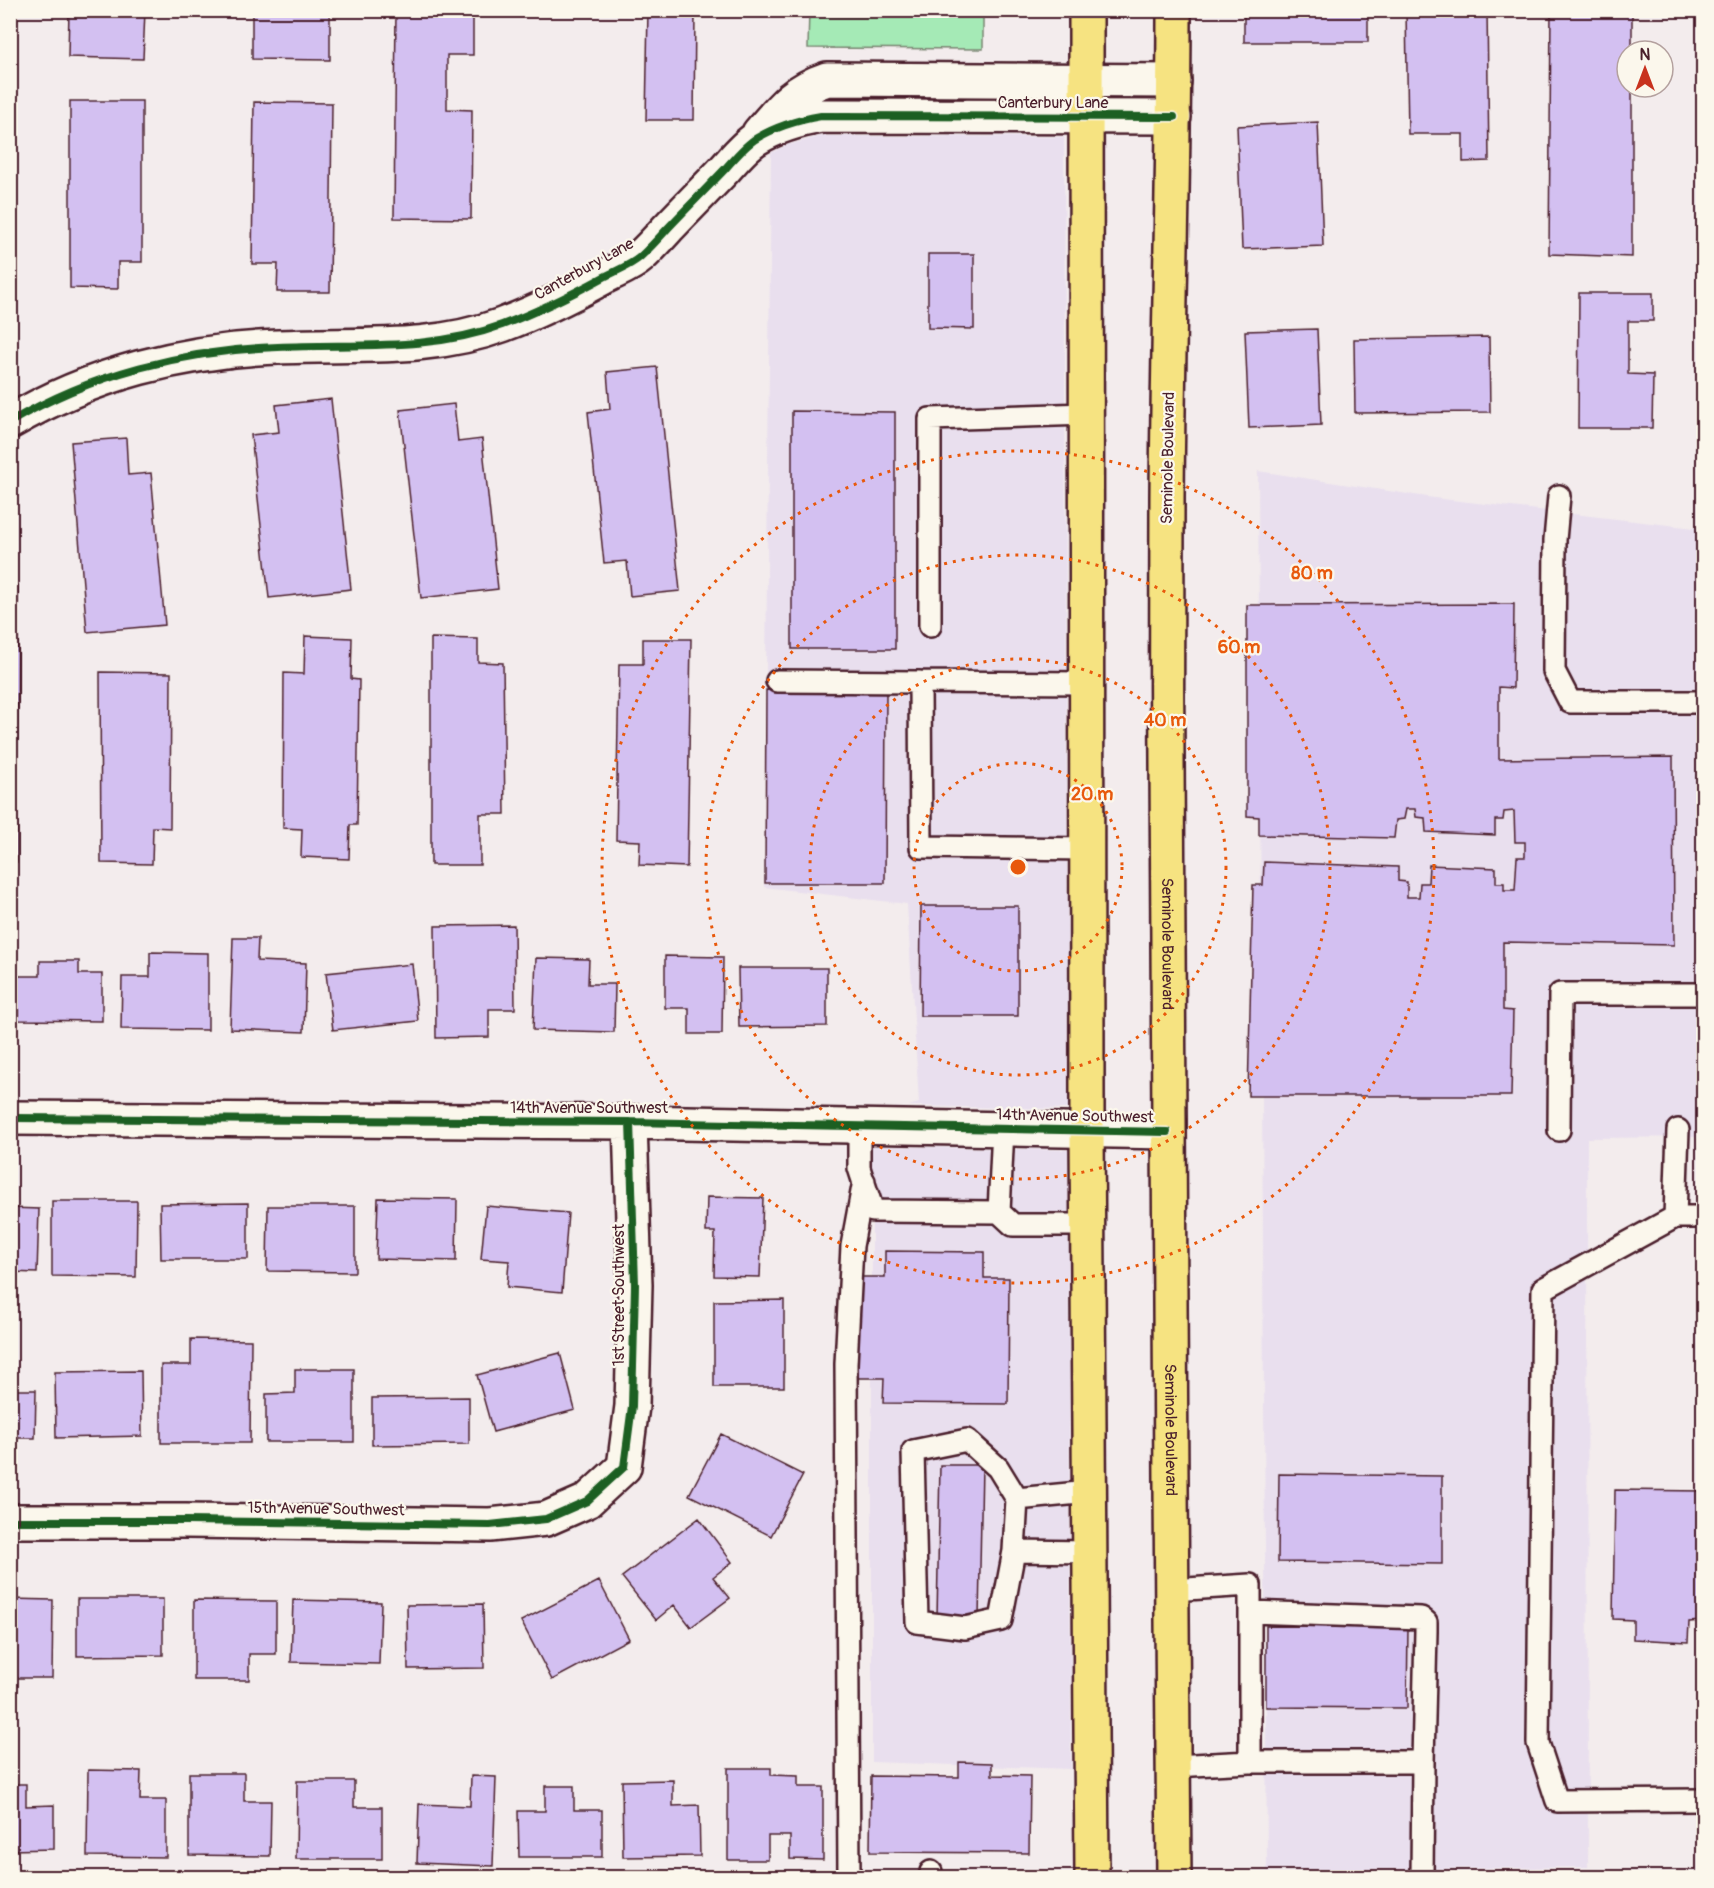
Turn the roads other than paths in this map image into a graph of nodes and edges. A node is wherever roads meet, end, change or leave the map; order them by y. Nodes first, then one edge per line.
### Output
1 (1086, 10) edge
2 (1173, 10) edge
3 (1086, 81) junction
4 (1173, 81) junction
5 (1086, 116) junction
6 (1174, 117) junction
7 (754, 139) junction
8 (1087, 414) junction
9 (10, 422) edge
10 (1559, 496) dead end
11 (930, 626) dead end
12 (777, 681) dead end
13 (920, 682) junction
14 (1087, 683) junction
15 (1704, 702) edge
16 (1088, 849) junction
17 (1703, 992) edge
18 (10, 1118) edge
19 (630, 1122) junction
20 (860, 1125) junction
21 (1003, 1128) junction
22 (1088, 1130) junction
23 (1559, 1130) dead end
24 (1678, 1130) dead end
25 (1167, 1132) junction
26 (864, 1181) junction
27 (999, 1212) junction
28 (1675, 1217) junction
29 (1704, 1217) edge
30 (1088, 1225) junction
31 (624, 1467) joint
32 (1089, 1492) junction
33 (1017, 1499) junction
34 (10, 1521) edge
35 (1014, 1551) junction
36 (1090, 1552) junction
37 (1172, 1590) junction
38 (1250, 1612) junction
39 (1250, 1762) junction
40 (1423, 1762) junction
41 (1173, 1766) junction
42 (1704, 1800) edge
43 (849, 1878) edge
44 (1092, 1878) edge
45 (1174, 1878) edge
46 (1422, 1878) edge

1 - 3 main road
2 - 4 main road, Seminole Boulevard
3 - 4 street
3 - 5 main road
3 - 7 street
4 - 6 main road, Seminole Boulevard
5 - 6 street, Canterbury Lane
5 - 7 street, Canterbury Lane
5 - 8 main road
6 - 25 main road, Seminole Boulevard
7 - 9 street, Canterbury Lane
8 - 11 lane
8 - 14 main road
10 - 15 lane
12 - 13 lane
13 - 14 lane
13 - 16 lane
14 - 16 main road
16 - 22 main road
17 - 23 lane
18 - 19 street, 14th Avenue Southwest
19 - 20 street, 14th Avenue Southwest
19 - 31 street, 1st Street Southwest
20 - 21 street, 14th Avenue Southwest
20 - 26 lane
21 - 22 street, 14th Avenue Southwest
21 - 27 lane
22 - 25 street, 14th Avenue Southwest
22 - 30 main road
24 - 28 lane
25 - 37 main road, Seminole Boulevard
26 - 27 lane
26 - 43 lane
27 - 30 lane
28 - 29 lane
28 - 42 lane
30 - 32 main road
31 - 34 street, 15th Avenue Southwest
32 - 33 lane
32 - 36 main road
33 - 35 lane
33 - 35 lane
35 - 36 lane
36 - 44 main road
37 - 38 lane
37 - 41 main road, Seminole Boulevard
38 - 39 lane
38 - 40 lane
39 - 40 lane
39 - 41 lane
40 - 46 lane
41 - 45 main road, Seminole Boulevard

